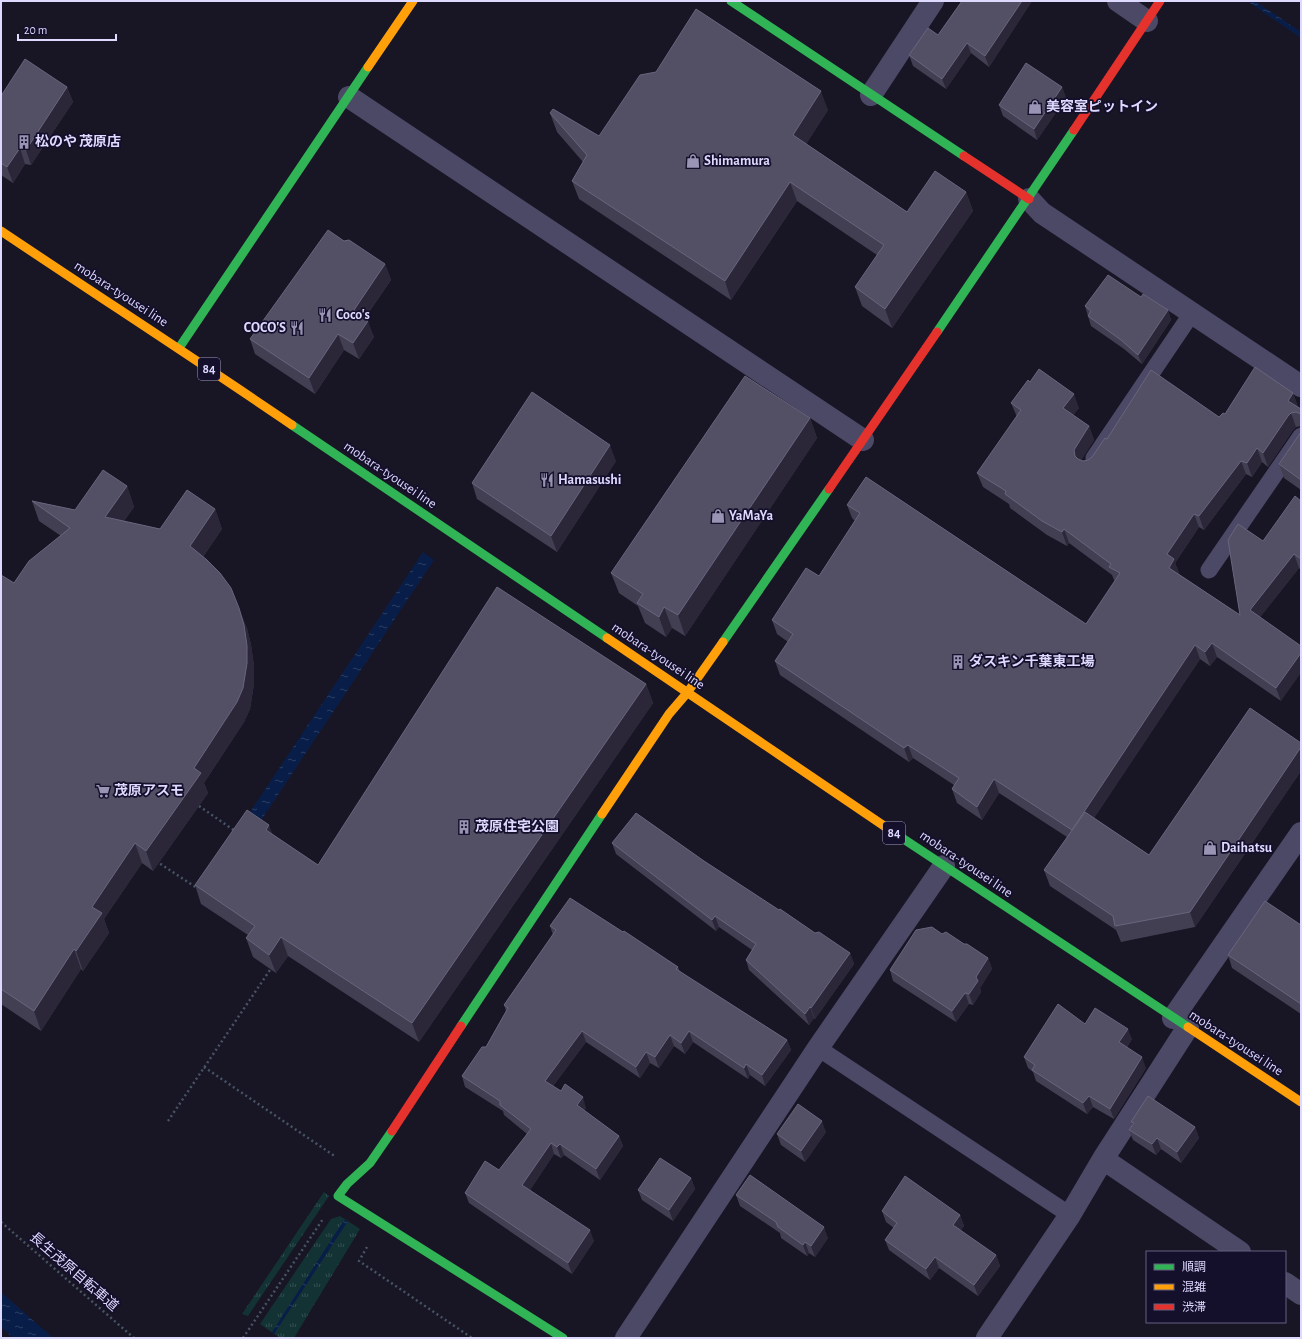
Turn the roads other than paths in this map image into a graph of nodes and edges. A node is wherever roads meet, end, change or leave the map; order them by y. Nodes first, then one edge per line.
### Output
1 (413, 1) edge
2 (731, 1) edge
3 (933, 1) edge
4 (1118, 1) edge
5 (1160, 1) edge
6 (1147, 21) junction
7 (871, 95) junction
8 (350, 97) junction
9 (1029, 199) junction
10 (1, 231) edge
11 (1192, 313) junction
12 (179, 348) junction
13 (1301, 386) edge
14 (1301, 436) edge
15 (863, 440) junction
16 (1090, 465) edge
17 (1210, 570) dead end
18 (687, 693) junction
19 (1301, 833) edge
20 (944, 866) junction
21 (1181, 1023) junction
22 (818, 1048) junction
23 (1301, 1102) edge
24 (1103, 1159) junction
25 (1070, 1215) junction
26 (1239, 1251) edge
27 (1286, 1284) edge
28 (1301, 1294) edge
29 (989, 1337) edge
30 (563, 1338) edge
31 (626, 1338) edge

1 - 8 street
2 - 7 street
3 - 7 street
4 - 6 street
5 - 6 street
6 - 9 street
7 - 9 street
8 - 12 street
8 - 15 street
9 - 11 street
9 - 15 street
10 - 12 street, mobara-tyousei line / 84
11 - 13 street
11 - 16 lane
12 - 18 street, mobara-tyousei line / 84
14 - 17 lane
15 - 18 street
18 - 20 street, mobara-tyousei line / 84
18 - 30 street
19 - 21 street
20 - 21 street, mobara-tyousei line / 84
20 - 22 street
21 - 23 street, mobara-tyousei line / 84
21 - 24 street
22 - 25 lane
22 - 31 street
24 - 25 street
24 - 26 street
25 - 29 street
27 - 28 street

